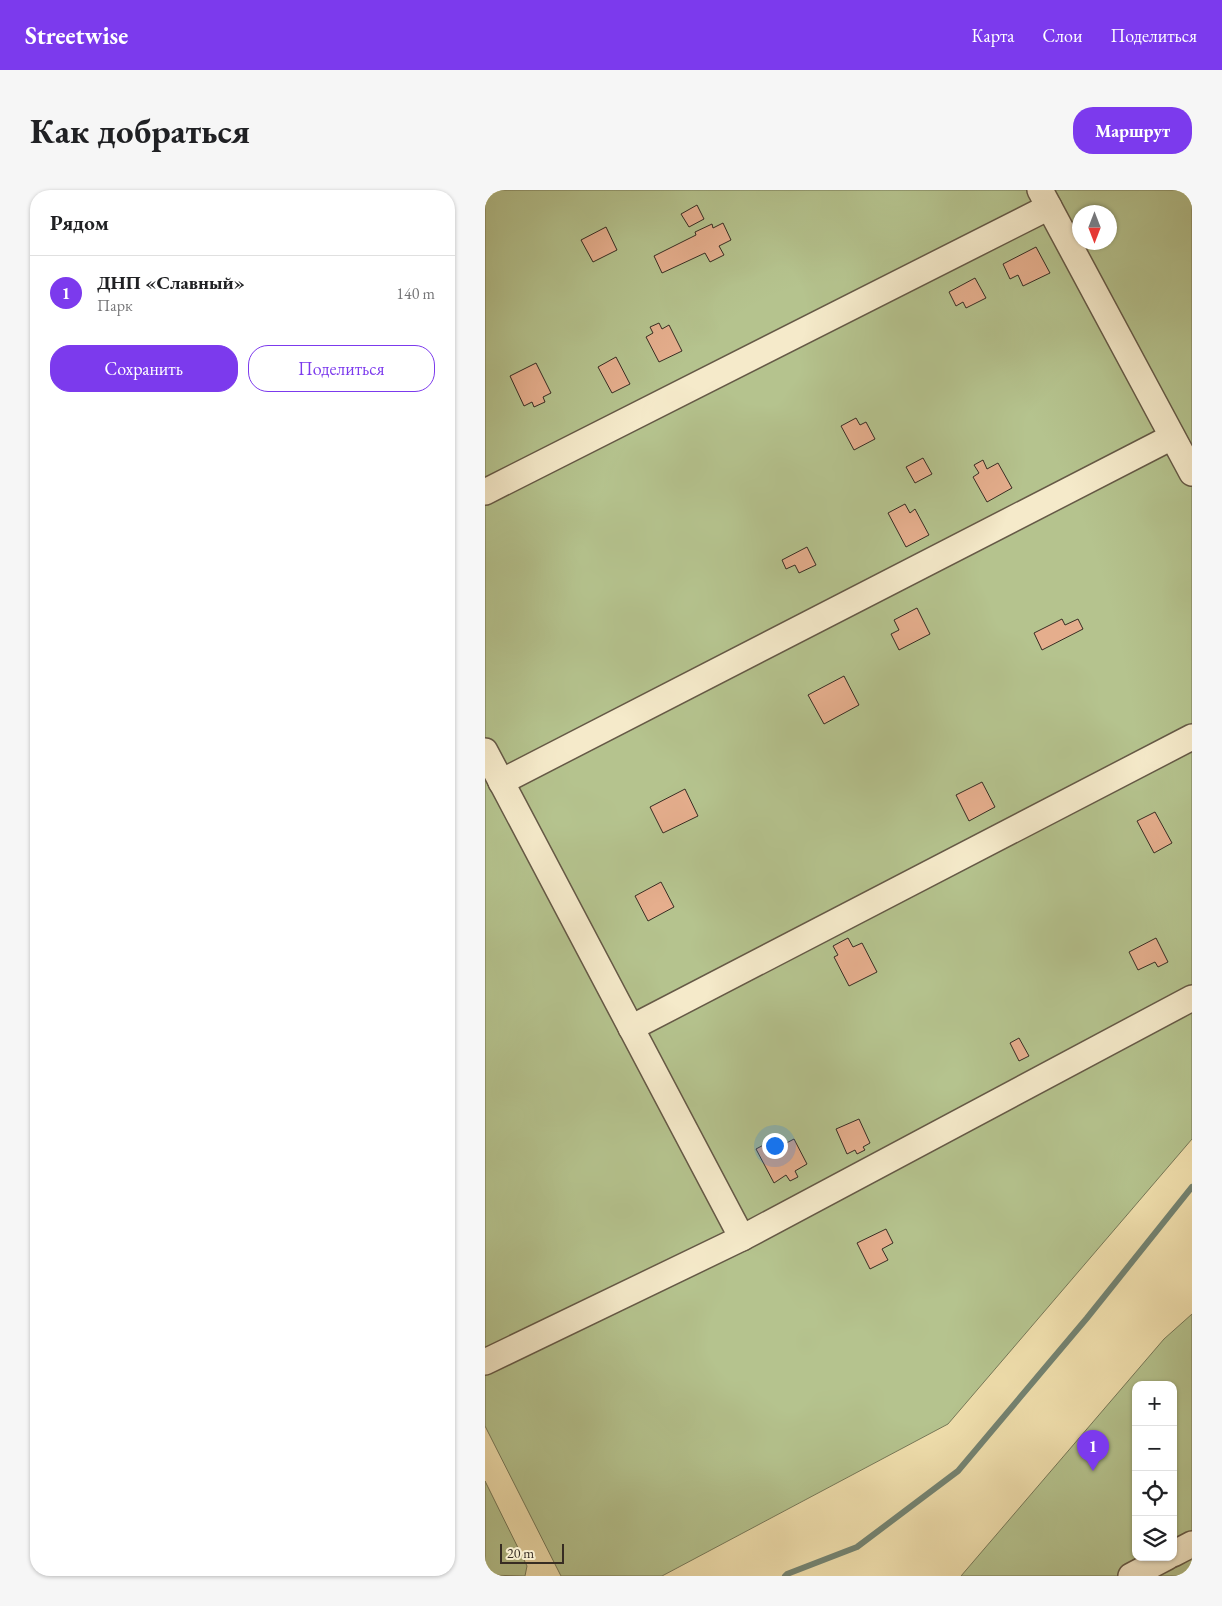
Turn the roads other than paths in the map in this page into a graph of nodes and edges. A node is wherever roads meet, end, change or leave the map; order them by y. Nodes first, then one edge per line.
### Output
1 (1045, 198) edge
2 (1172, 437) junction
3 (1192, 473) edge
4 (485, 492) edge
5 (1192, 737) edge
6 (485, 751) edge
7 (501, 782) junction
8 (1192, 998) edge
9 (631, 1028) junction
10 (742, 1238) junction
11 (485, 1362) edge
12 (1192, 1544) edge
13 (1177, 1552) edge
14 (1159, 1561) edge
15 (1131, 1576) edge

1 - 2 lane
1 - 4 lane
2 - 3 lane
2 - 7 lane
5 - 9 lane
6 - 7 lane
7 - 9 lane
8 - 10 lane
9 - 10 lane
10 - 11 lane
12 - 13 lane
14 - 15 lane

